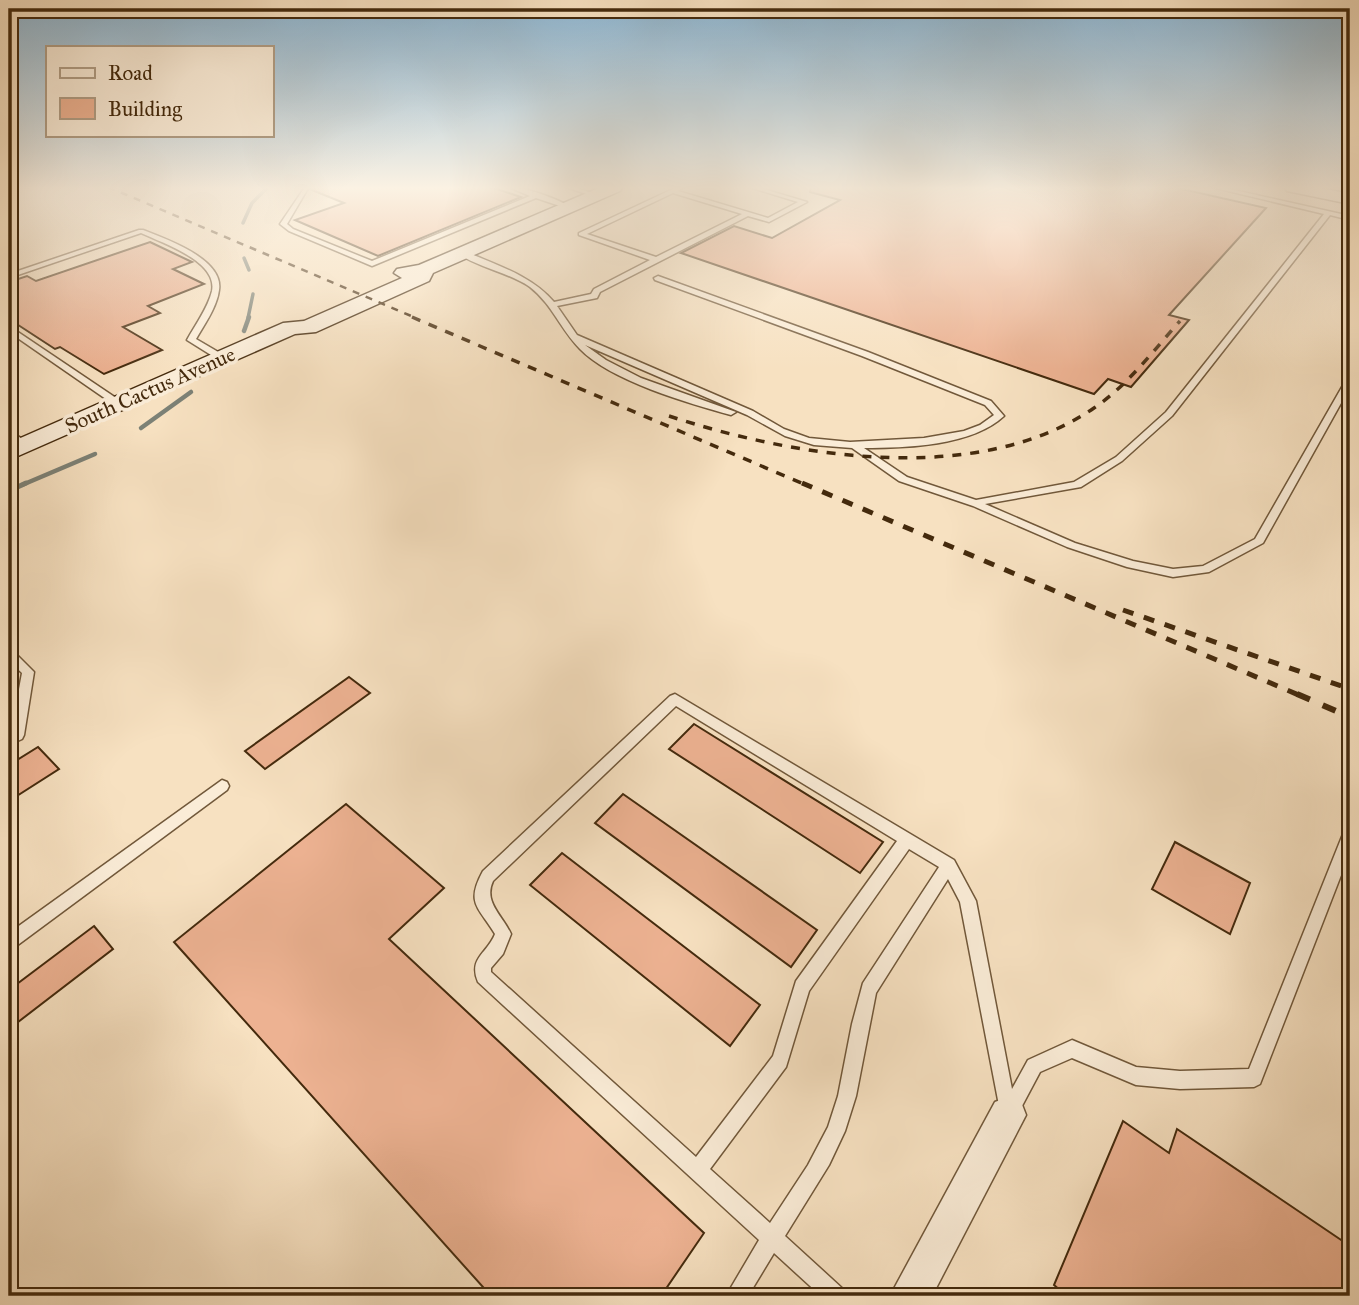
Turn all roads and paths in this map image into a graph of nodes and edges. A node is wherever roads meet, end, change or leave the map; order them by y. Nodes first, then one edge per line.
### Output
1 (91, 248) edge
2 (175, 248) edge
3 (333, 248) edge
4 (410, 248) edge
5 (473, 248) edge
6 (620, 248) edge
7 (681, 248) edge
8 (1300, 248) edge
9 (461, 253) junction
10 (656, 261) junction
11 (9, 276) edge
12 (658, 278) dead end
13 (553, 305) junction
14 (9, 328) edge
15 (222, 358) junction
16 (1350, 380) edge
17 (119, 404) junction
18 (14, 444) edge
19 (856, 447) junction
20 (975, 503) junction
21 (9, 653) edge
22 (22, 705) junction
23 (9, 712) edge
24 (9, 740) edge
25 (222, 786) dead end
26 (1350, 834) edge
27 (907, 840) junction
28 (949, 865) junction
29 (9, 942) edge
30 (1008, 1115) junction
31 (698, 1170) junction
32 (772, 1238) junction
33 (736, 1296) edge
34 (836, 1296) edge
35 (910, 1296) edge

1 - 11 lane
2 - 15 lane
3 - 4 lane
5 - 9 main road, South Cactus Avenue
6 - 10 lane
7 - 10 lane
8 - 20 lane
9 - 13 lane
9 - 15 main road, South Cactus Avenue
10 - 13 lane
12 - 19 lane
13 - 19 lane
14 - 17 lane
15 - 17 main road, South Cactus Avenue
16 - 20 lane
17 - 18 main road, South Cactus Avenue
19 - 20 lane
21 - 22 lane
22 - 23 lane
22 - 24 lane
25 - 29 lane
26 - 30 lane
27 - 28 lane
27 - 31 lane
27 - 31 lane
28 - 30 lane
28 - 32 lane
30 - 35 street
31 - 32 lane
32 - 33 lane
32 - 34 lane

